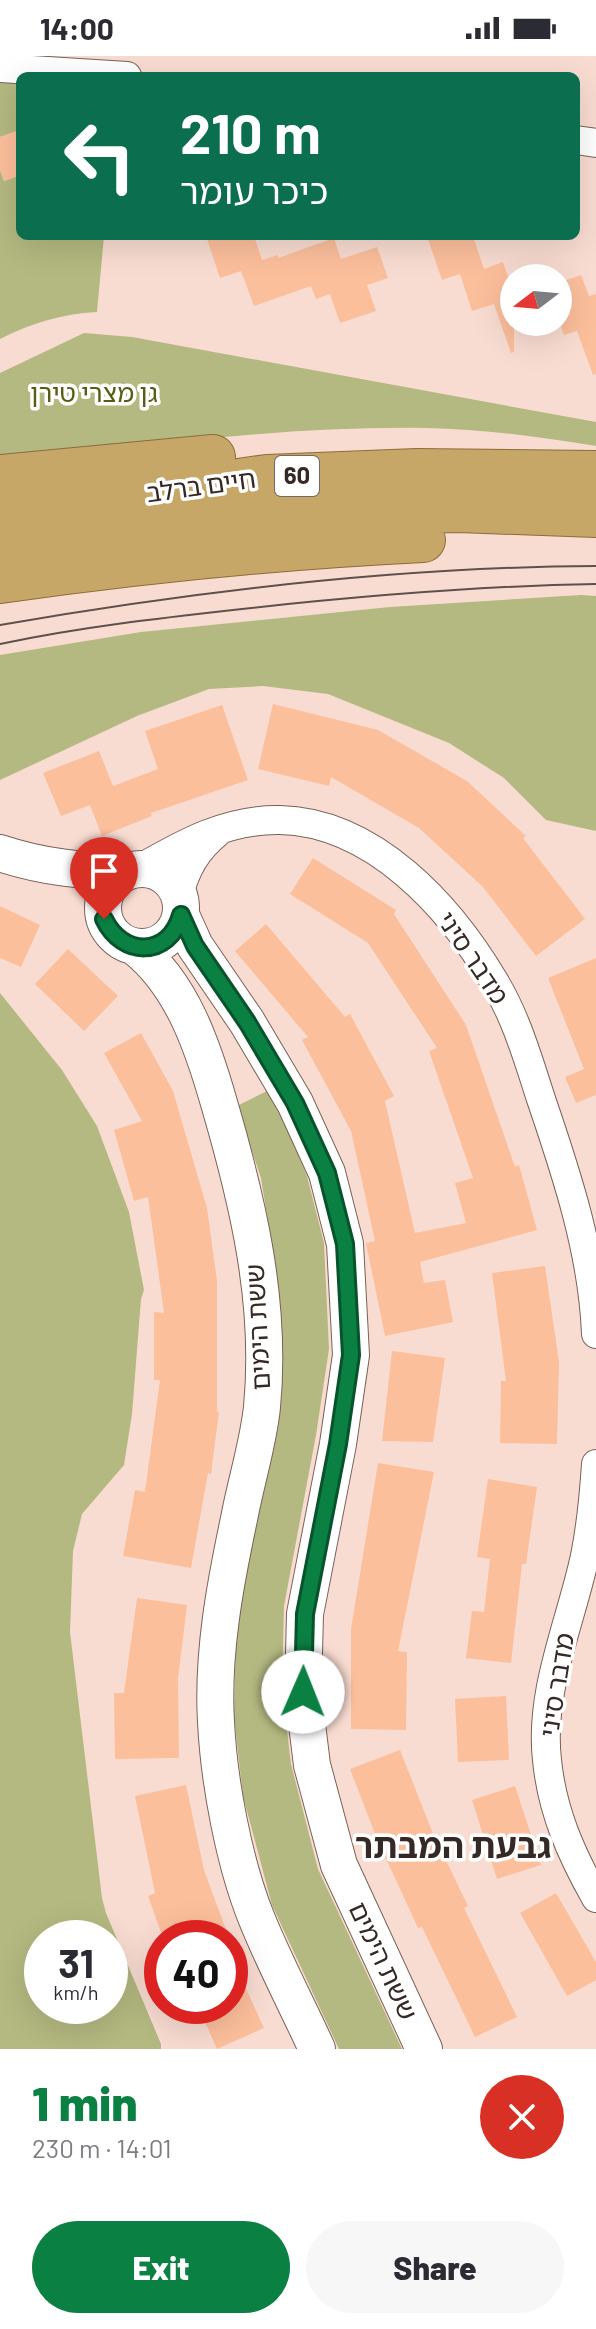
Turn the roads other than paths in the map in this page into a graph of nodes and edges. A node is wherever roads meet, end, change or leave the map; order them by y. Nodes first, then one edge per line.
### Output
1 (0, 68) edge
2 (64, 72) edge
3 (596, 457) edge
4 (596, 473) edge
5 (0, 477) edge
6 (0, 515) edge
7 (596, 515) edge
8 (596, 535) edge
9 (0, 548) edge
10 (0, 581) edge
11 (224, 828) junction
12 (13, 857) edge
13 (133, 870) junction
14 (180, 905) junction
15 (104, 919) junction
16 (135, 947) junction
17 (595, 1296) edge
18 (596, 1334) edge
19 (596, 1464) edge
20 (590, 1556) edge
21 (596, 1898) edge
22 (317, 2049) edge
23 (424, 2049) edge

1 - 2 street
3 - 5 highway
4 - 6 highway, חיים ברלב / 60
7 - 9 highway, חיים ברלב / 60
8 - 10 highway
11 - 13 street, מדבר סיני
11 - 14 street
11 - 17 street, מדבר סיני
12 - 13 street
12 - 15 street
13 - 14 street
13 - 15 street
14 - 16 street
14 - 23 street, ששת הימים
15 - 16 street
16 - 22 street, ששת הימים
17 - 18 street, מדבר סיני
19 - 20 street, מדבר סיני
20 - 21 street, מדבר סיני

